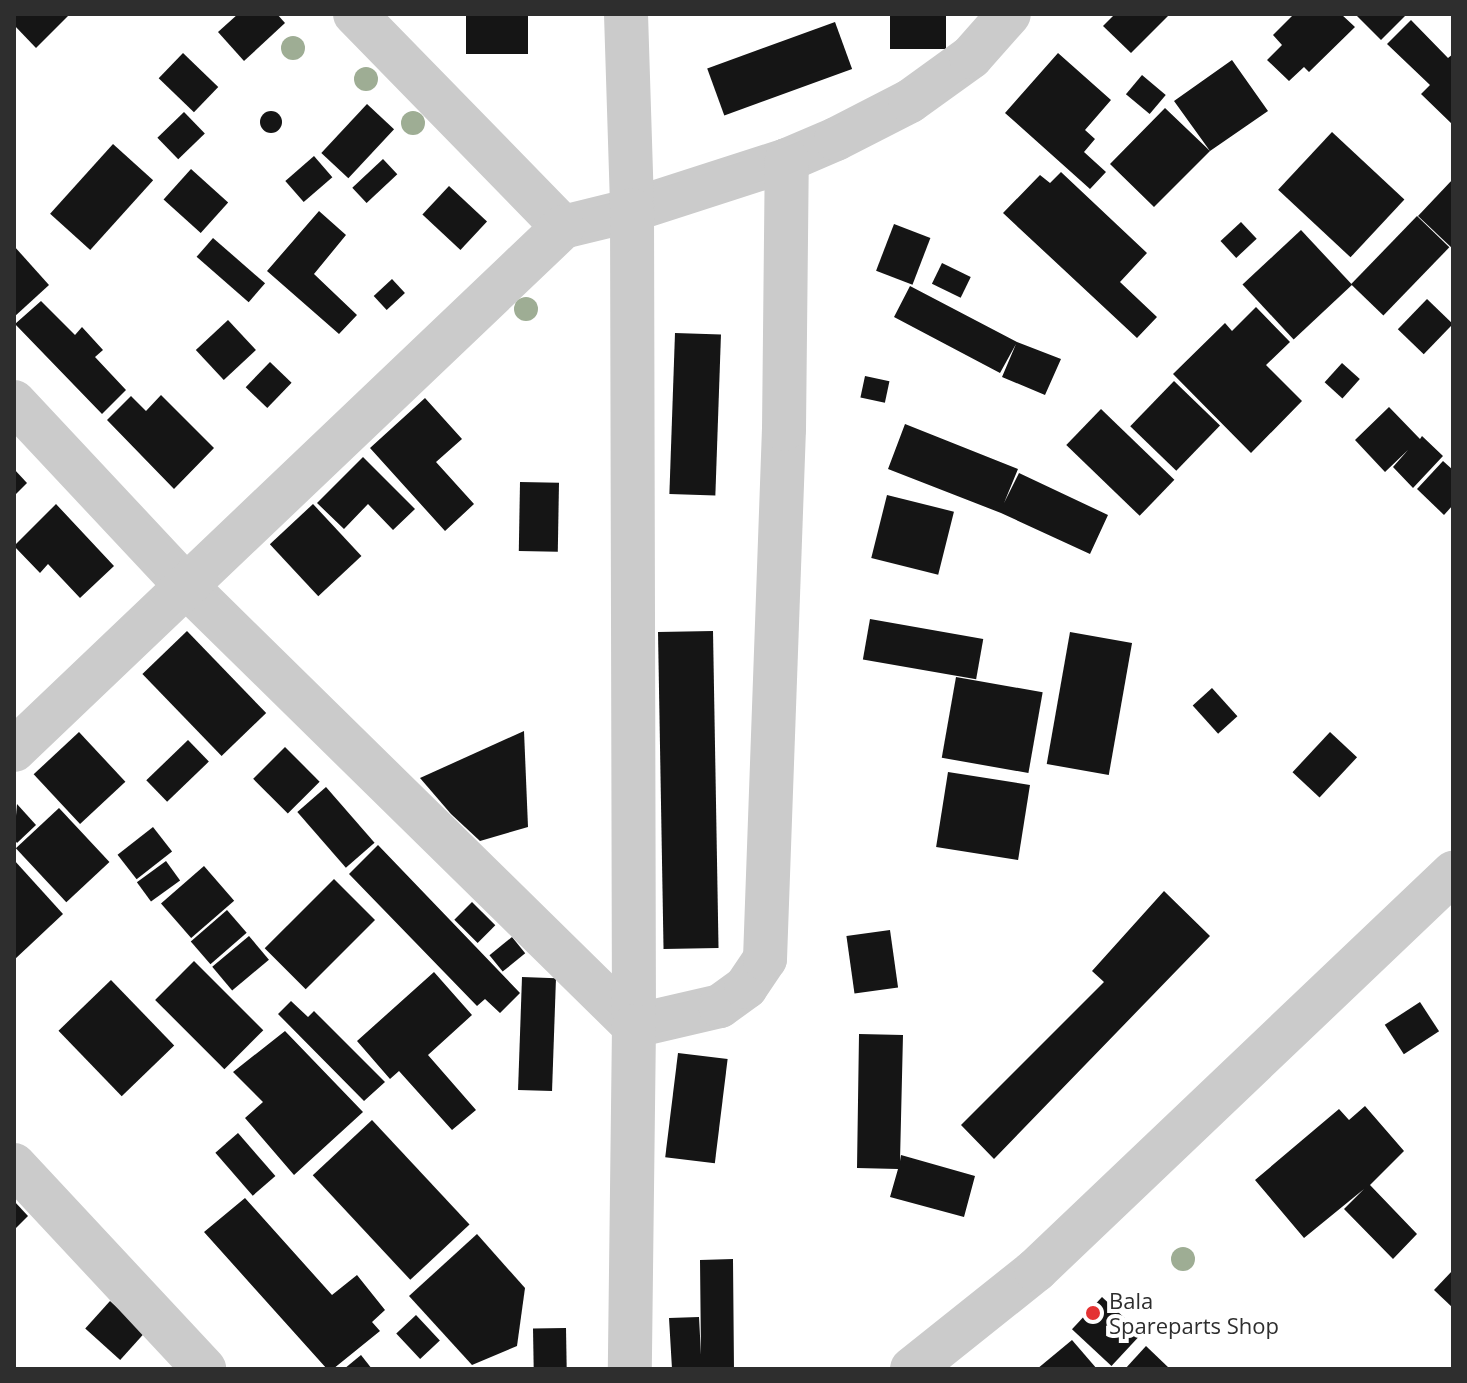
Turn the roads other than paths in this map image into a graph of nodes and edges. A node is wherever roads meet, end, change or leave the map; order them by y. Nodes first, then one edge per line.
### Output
1 (355, 14) edge
2 (626, 14) edge
3 (1009, 14) edge
4 (787, 160) junction
5 (632, 210) junction
6 (563, 227) junction
7 (14, 402) edge
8 (186, 586) junction
9 (14, 750) edge
10 (1453, 873) edge
11 (634, 1026) junction
12 (14, 1165) edge
13 (204, 1369) edge
14 (630, 1369) edge
15 (912, 1369) edge

1 - 6 street
2 - 5 street
3 - 4 street
4 - 5 street
4 - 11 street
5 - 6 street
5 - 11 street
6 - 8 street
7 - 8 street
8 - 9 street
8 - 11 street
10 - 15 street
11 - 14 street
12 - 13 street

